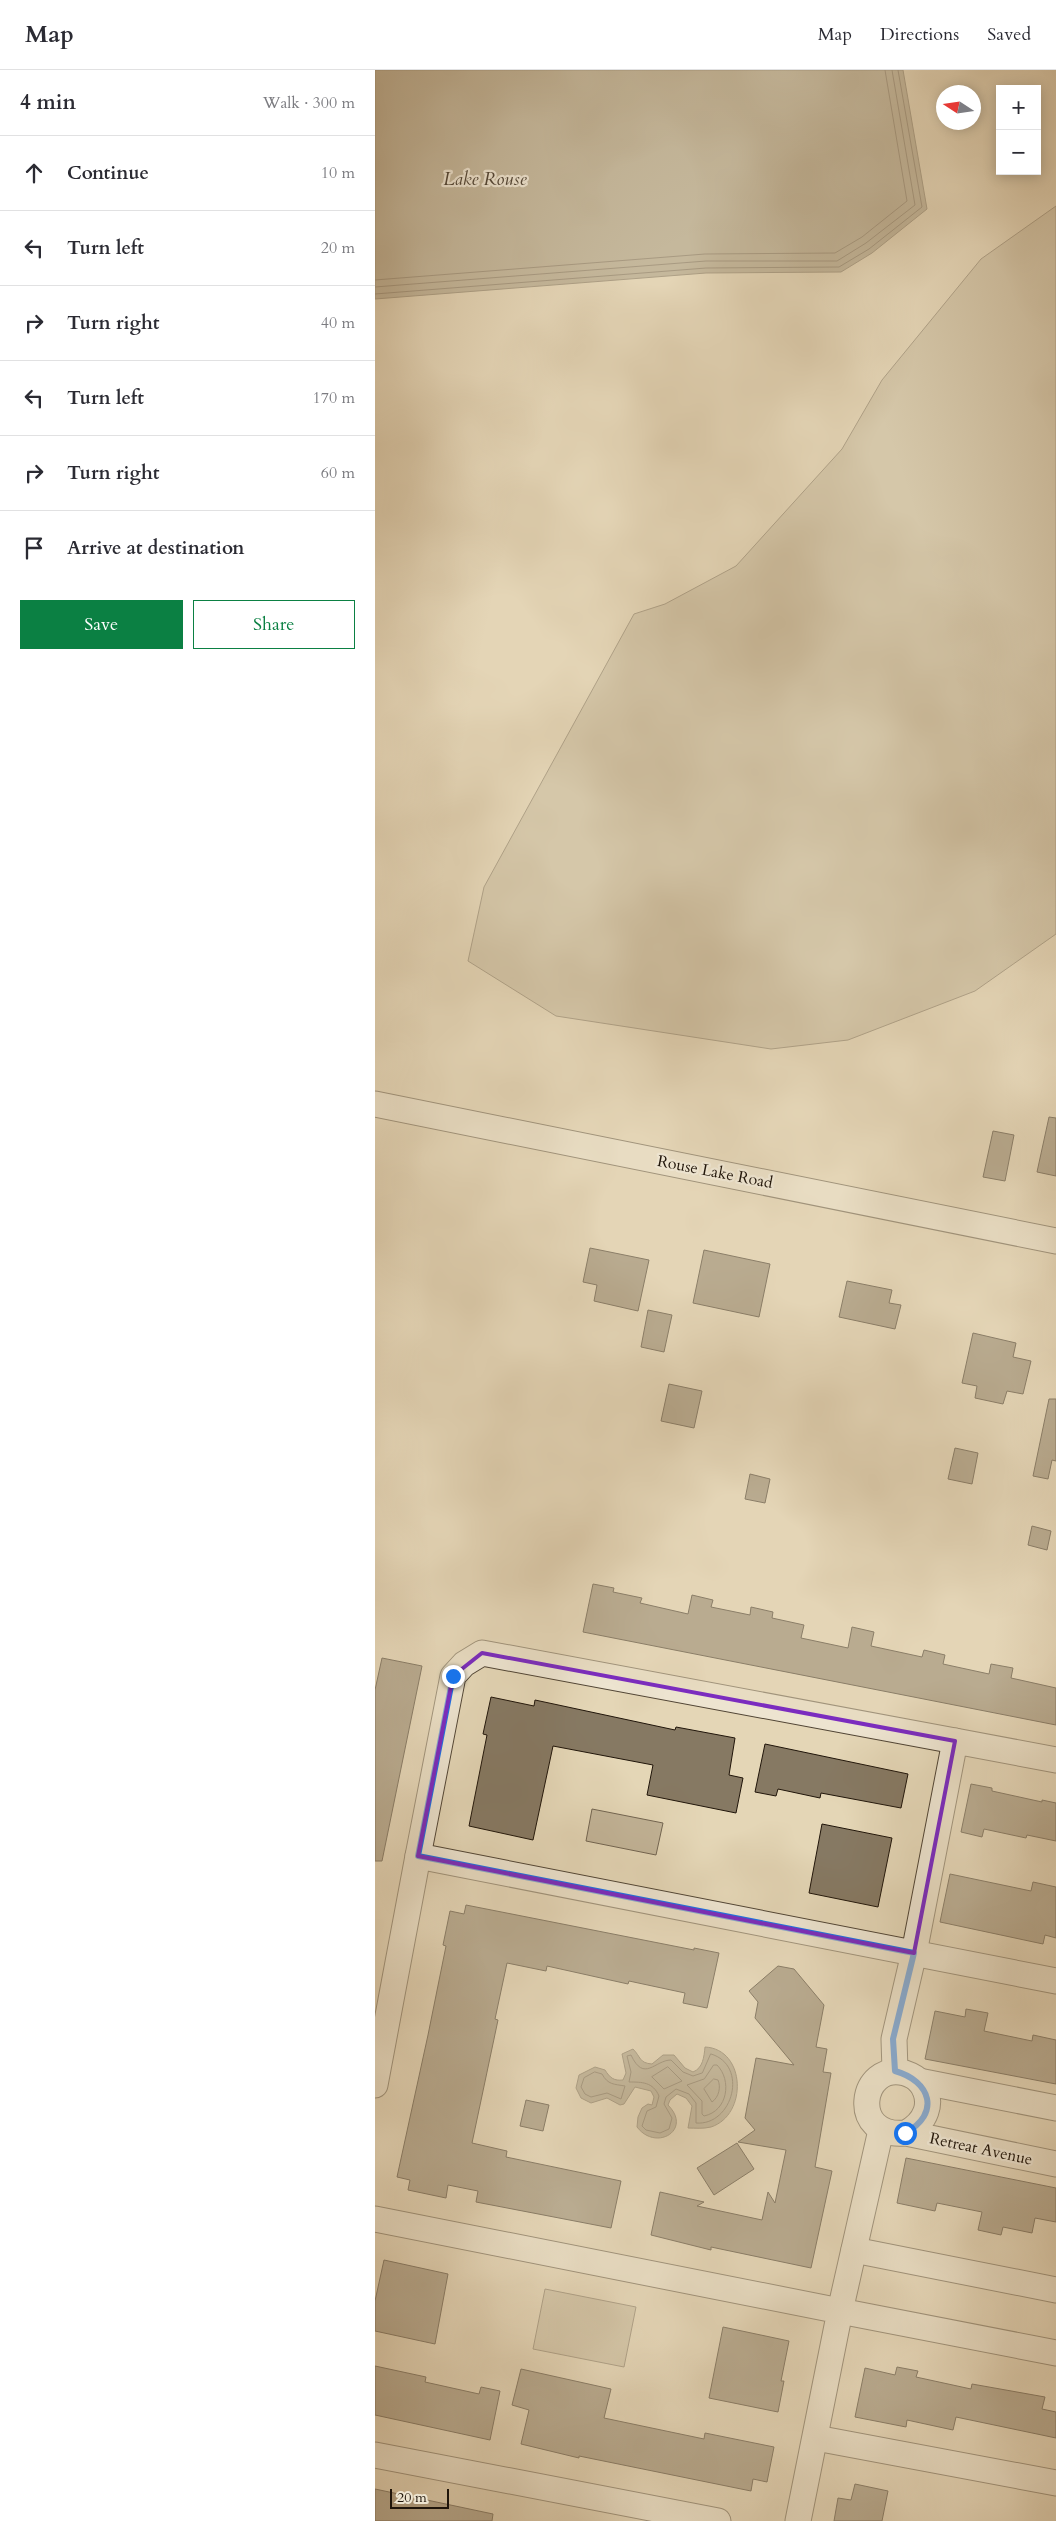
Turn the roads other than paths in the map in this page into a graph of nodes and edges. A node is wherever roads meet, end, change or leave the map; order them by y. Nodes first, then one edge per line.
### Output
1 (375, 1104) edge
2 (1056, 1241) edge
3 (955, 1741) junction
4 (1056, 1760) edge
5 (418, 1856) junction
6 (914, 1953) junction
7 (1056, 1981) edge
8 (895, 2071) junction
9 (919, 2081) junction
10 (375, 2085) edge
11 (1056, 2108) edge
12 (881, 2130) junction
13 (905, 2133) junction
14 (1056, 2164) edge
15 (375, 2219) edge
16 (854, 2250) junction
17 (1056, 2290) edge
18 (840, 2311) junction
19 (1056, 2353) edge
20 (816, 2438) junction
21 (375, 2455) edge
22 (1056, 2483) edge
23 (718, 2521) edge
24 (798, 2521) edge

1 - 2 street, Rouse Lake Road
3 - 4 street
3 - 5 street
3 - 6 street
5 - 6 street
5 - 10 street
6 - 7 street
6 - 8 street
8 - 9 street
8 - 12 street
9 - 11 street
9 - 13 street
12 - 13 street
12 - 16 street
13 - 14 street, Retreat Avenue
15 - 18 street
16 - 17 street
16 - 18 street
18 - 19 street
18 - 20 street
20 - 22 street
20 - 24 street
21 - 23 street

